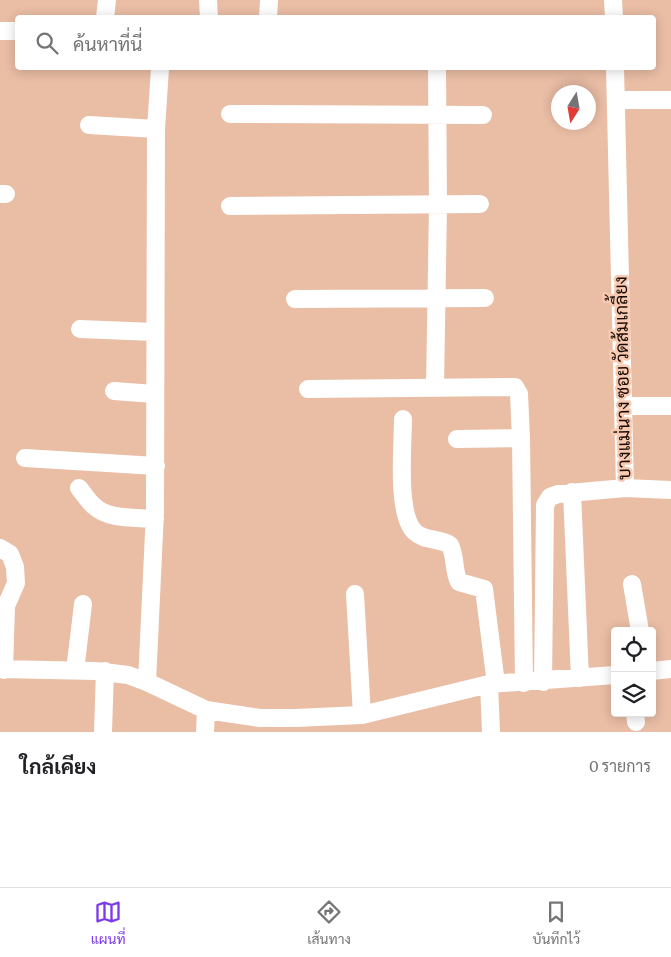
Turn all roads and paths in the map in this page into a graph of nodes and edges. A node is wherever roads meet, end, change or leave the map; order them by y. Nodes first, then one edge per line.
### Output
1 (107, 0) edge
2 (208, 0) edge
3 (269, 0) edge
4 (613, 0) edge
5 (105, 15) edge
6 (209, 15) edge
7 (268, 15) edge
8 (614, 15) edge
9 (15, 31) edge
10 (0, 32) edge
11 (160, 70) edge
12 (437, 70) edge
13 (615, 70) edge
14 (616, 100) junction
15 (671, 100) edge
16 (230, 114) dead end
17 (483, 115) dead end
18 (437, 116) junction
19 (89, 125) dead end
20 (156, 129) junction
21 (480, 204) dead end
22 (438, 205) junction
23 (230, 206) dead end
24 (435, 298) junction
25 (485, 298) dead end
26 (295, 299) dead end
27 (80, 329) dead end
28 (154, 332) junction
29 (435, 388) junction
30 (308, 389) dead end
31 (114, 391) dead end
32 (154, 394) junction
33 (623, 406) junction
34 (671, 406) edge
35 (403, 419) dead end
36 (521, 438) junction
37 (457, 439) dead end
38 (25, 458) dead end
39 (156, 466) junction
40 (79, 488) dead end
41 (625, 488) junction
42 (671, 490) edge
43 (572, 492) junction
44 (155, 518) junction
45 (0, 548) edge
46 (632, 584) dead end
47 (355, 594) dead end
48 (83, 604) dead end
49 (639, 627) edge
50 (671, 668) edge
51 (2, 670) edge
52 (75, 670) junction
53 (656, 670) edge
54 (105, 671) junction
55 (611, 675) edge
56 (580, 678) junction
57 (147, 682) junction
58 (544, 682) junction
59 (524, 683) junction
60 (493, 684) junction
61 (206, 710) junction
62 (354, 721) edge
63 (321, 725) edge
64 (103, 732) edge
65 (205, 732) edge
66 (491, 732) edge

1 - 5 street
2 - 6 street
3 - 7 street
4 - 8 street
9 - 10 street
11 - 20 street
12 - 18 street
13 - 14 street, บางแม่นาง ซอย วัดส้มเกลี้ยง
14 - 15 street
14 - 33 street, บางแม่นาง ซอย วัดส้มเกลี้ยง
16 - 18 street
17 - 18 street
18 - 22 street
19 - 20 street
20 - 28 street
21 - 22 street
22 - 23 street
22 - 24 street
24 - 25 street
24 - 26 street
24 - 29 street
27 - 28 street
28 - 32 street
29 - 30 street
29 - 36 street
31 - 32 street
32 - 39 street
33 - 34 street
33 - 41 street, บางแม่นาง ซอย วัดส้มเกลี้ยง
35 - 60 street
36 - 37 street
36 - 59 street
38 - 39 street
39 - 44 street
40 - 44 street
41 - 42 street
41 - 43 street, บางแม่นาง ซอย วัดส้มเกลี้ยง
43 - 56 street
43 - 58 street, บางแม่นาง ซอย วัดส้มเกลี้ยง
44 - 57 street
45 - 51 street
46 - 49 street
47 - 62 street
48 - 52 street
50 - 53 street
51 - 52 street
52 - 54 street
54 - 57 street
54 - 64 street
55 - 56 street
56 - 58 street
57 - 61 street
58 - 59 street
59 - 60 street
60 - 62 street
60 - 66 street
61 - 63 street
61 - 65 street
62 - 63 street

